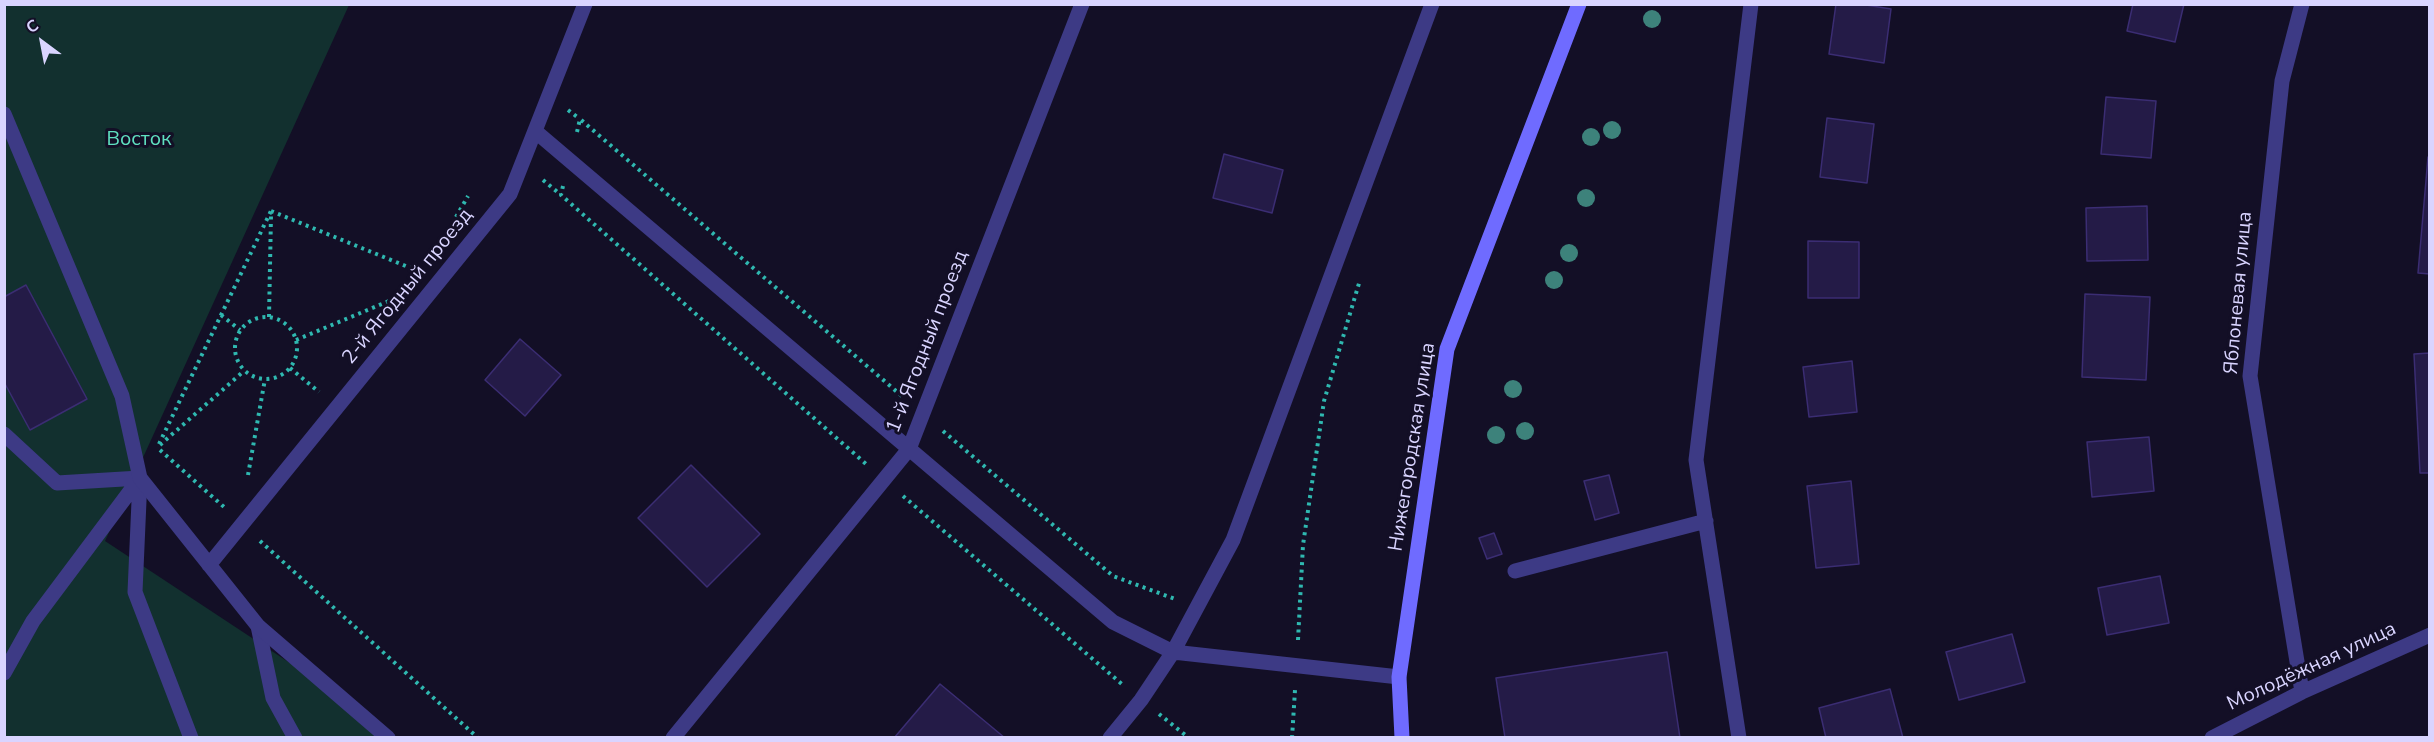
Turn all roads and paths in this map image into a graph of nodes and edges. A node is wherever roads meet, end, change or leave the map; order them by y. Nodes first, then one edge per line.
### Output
1 (585, 4) edge
2 (1082, 4) edge
3 (1432, 4) edge
4 (1579, 4) edge
5 (1751, 4) edge
6 (2302, 4) edge
7 (4, 114) edge
8 (535, 131) junction
9 (271, 211) junction
10 (1360, 277) dead end
11 (439, 282) junction
12 (398, 298) dead end
13 (221, 315) junction
14 (268, 317) junction
15 (240, 330) junction
16 (296, 340) junction
17 (290, 368) junction
18 (244, 371) junction
19 (265, 380) junction
20 (338, 408) junction
21 (128, 421) junction
22 (4, 434) edge
23 (158, 448) junction
24 (909, 449) junction
25 (140, 478) junction
26 (247, 478) dead end
27 (1706, 521) junction
28 (242, 524) junction
29 (209, 565) junction
30 (1515, 572) dead end
31 (258, 626) junction
32 (2430, 635) edge
33 (1173, 652) junction
34 (1296, 665) junction
35 (4, 673) edge
36 (1399, 677) junction
37 (2302, 692) junction
38 (191, 738) edge
39 (295, 738) edge
40 (388, 738) edge
41 (478, 738) edge
42 (674, 738) edge
43 (1110, 738) edge
44 (1292, 738) edge
45 (1402, 738) edge
46 (1739, 738) edge
47 (2212, 738) edge

1 - 8 street, 2-й Ягодный проезд
2 - 24 street, 1-й Ягодный проезд
3 - 33 street
4 - 36 street, Нижегородская улица
5 - 27 street
6 - 37 street, Яблоневая улица
7 - 21 street
8 - 11 street, 2-й Ягодный проезд
8 - 24 street
9 - 11 path
9 - 13 path
9 - 14 path
10 - 34 path
11 - 20 street, 2-й Ягодный проезд
12 - 16 path
13 - 15 path
13 - 23 path
14 - 15 path
14 - 16 path
15 - 18 path
16 - 17 path
17 - 19 path
17 - 20 path
18 - 19 path
18 - 23 path
19 - 26 path
20 - 28 street, 2-й Ягодный проезд
21 - 23 path
21 - 25 street
22 - 25 street
23 - 28 path
24 - 33 street
24 - 42 street, 1-й Ягодный проезд
25 - 29 street
25 - 35 street
25 - 38 street
27 - 30 street
27 - 46 street
28 - 29 street, 2-й Ягодный проезд
28 - 41 path
29 - 31 street
31 - 39 street
31 - 40 street
32 - 37 street, Молодёжная улица
33 - 34 street
33 - 43 street
34 - 36 street
34 - 44 path
36 - 45 street, Нижегородская улица
37 - 47 street, Молодёжная улица

